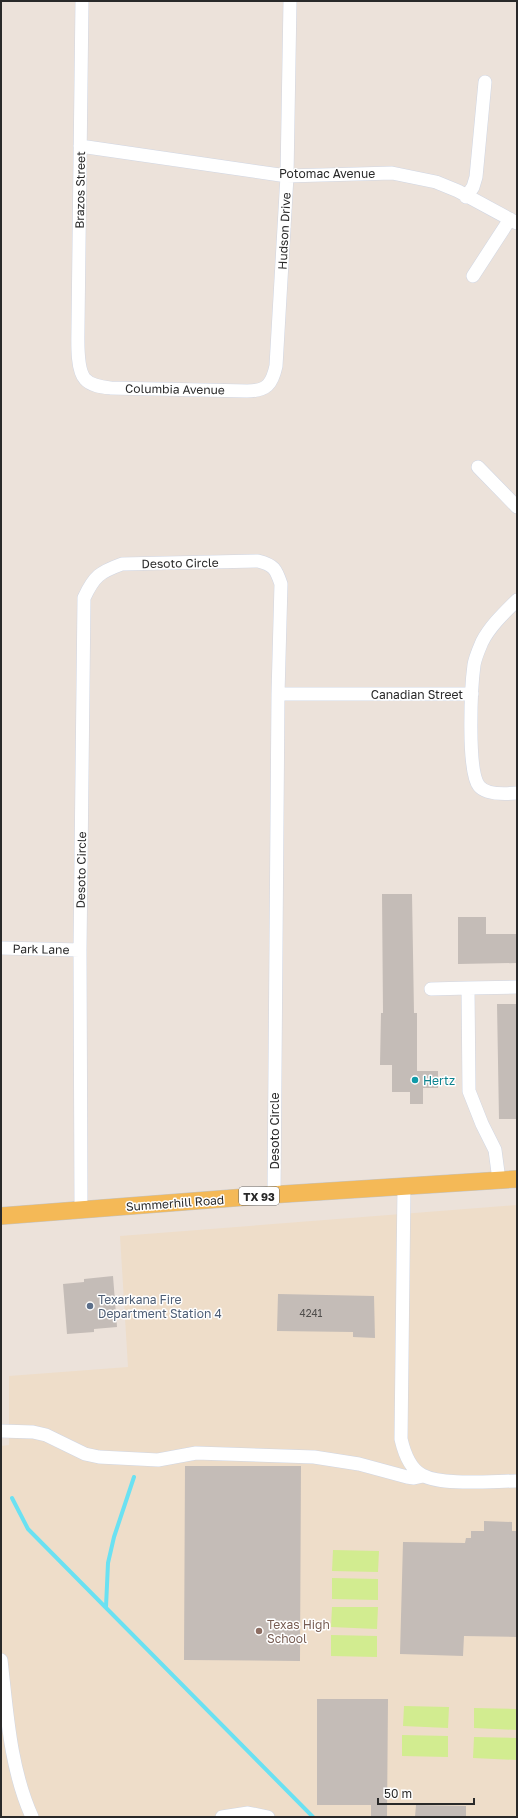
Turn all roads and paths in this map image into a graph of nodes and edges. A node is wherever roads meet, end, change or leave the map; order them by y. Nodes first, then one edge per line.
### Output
1 (82, 1) edge
2 (290, 1) edge
3 (485, 82) dead end
4 (80, 146) junction
5 (287, 176) junction
6 (466, 197) junction
7 (514, 221) edge
8 (473, 276) dead end
9 (85, 378) joint
10 (266, 387) joint
11 (478, 467) dead end
12 (517, 506) edge
13 (517, 600) edge
14 (278, 694) junction
15 (472, 694) junction
16 (517, 793) edge
17 (1, 948) edge
18 (80, 950) junction
19 (517, 987) edge
20 (468, 988) junction
21 (431, 989) dead end
22 (517, 1179) edge
23 (499, 1180) junction
24 (404, 1186) junction
25 (274, 1195) junction
26 (81, 1210) junction
27 (1, 1216) edge
28 (1, 1431) edge
29 (423, 1476) junction
30 (517, 1481) edge
31 (1, 1660) edge
32 (32, 1817) edge
33 (222, 1817) edge
34 (268, 1817) edge

1 - 4 street, Brazos Street
2 - 5 street, Hudson Drive
3 - 6 street
4 - 5 street, Potomac Avenue
4 - 9 street, Brazos Street
5 - 6 street, Potomac Avenue
5 - 10 street, Hudson Drive
6 - 7 street, Potomac Avenue
7 - 8 street
9 - 10 street, Columbia Avenue
11 - 12 street
13 - 15 street, Canadian Street
14 - 15 street, Canadian Street
14 - 18 street, Desoto Circle
14 - 25 street, Desoto Circle
15 - 16 street
17 - 18 street, Park Lane
18 - 26 street, Desoto Circle
19 - 20 street
20 - 21 street
20 - 23 street
22 - 23 main road, Summerhill Road / TX 93
23 - 24 main road, Summerhill Road / TX 93
24 - 25 main road, Summerhill Road / TX 93
24 - 29 street
25 - 26 main road, Summerhill Road / TX 93
26 - 27 main road, Summerhill Road / TX 93
28 - 29 street
29 - 30 street
31 - 32 street
33 - 34 street

